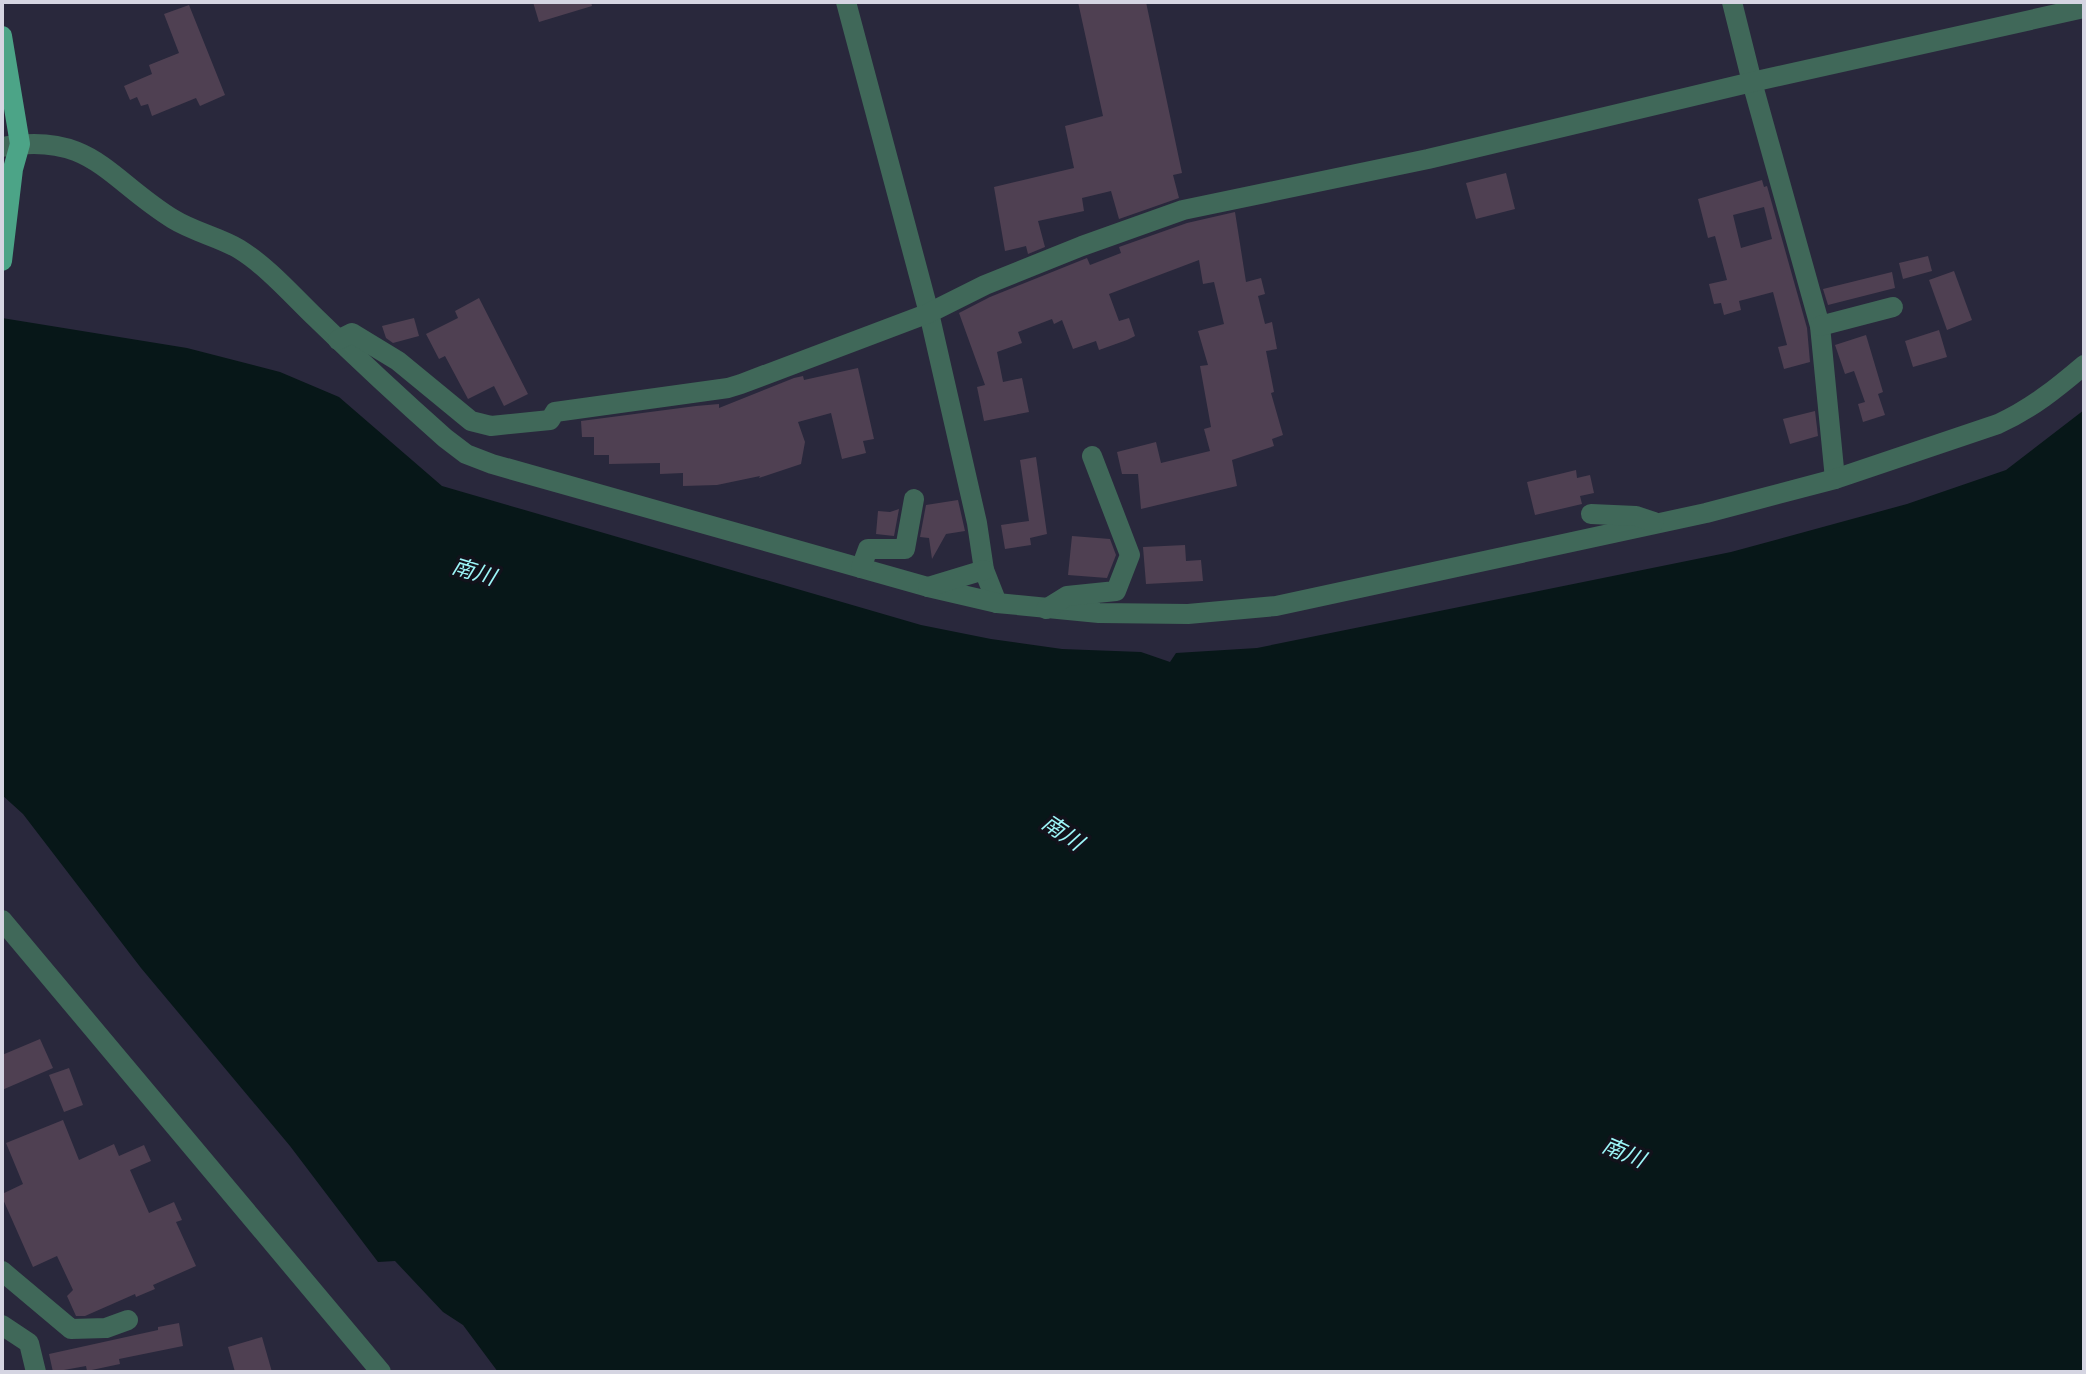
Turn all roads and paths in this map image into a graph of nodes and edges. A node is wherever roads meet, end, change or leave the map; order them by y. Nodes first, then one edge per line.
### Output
1 (846, 2) edge
2 (1732, 2) edge
3 (2084, 8) edge
4 (2, 36) edge
5 (1752, 82) junction
6 (11, 145) edge
7 (2, 261) edge
8 (1893, 307) dead end
9 (929, 313) junction
10 (1820, 326) junction
11 (338, 340) junction
12 (2084, 365) edge
13 (1092, 456) dead end
14 (1835, 479) junction
15 (914, 499) dead end
16 (1591, 514) dead end
17 (1658, 524) junction
18 (861, 568) junction
19 (984, 570) junction
20 (928, 587) junction
21 (997, 603) junction
22 (1046, 609) junction
23 (2, 920) edge
24 (2, 1271) edge
25 (128, 1320) dead end
26 (2, 1325) edge
27 (36, 1372) edge
28 (381, 1372) edge

1 - 9 street
2 - 5 street
3 - 5 street
4 - 6 main road
5 - 9 street
5 - 10 street
6 - 7 main road
6 - 11 street
8 - 10 street
9 - 11 street
9 - 19 street
10 - 14 street
11 - 18 street
12 - 14 street
13 - 22 street
14 - 17 street
15 - 18 street
16 - 17 street
17 - 22 street
18 - 20 street
19 - 20 street
19 - 21 street
20 - 21 street
21 - 22 street
23 - 28 street
24 - 25 street
26 - 27 street

